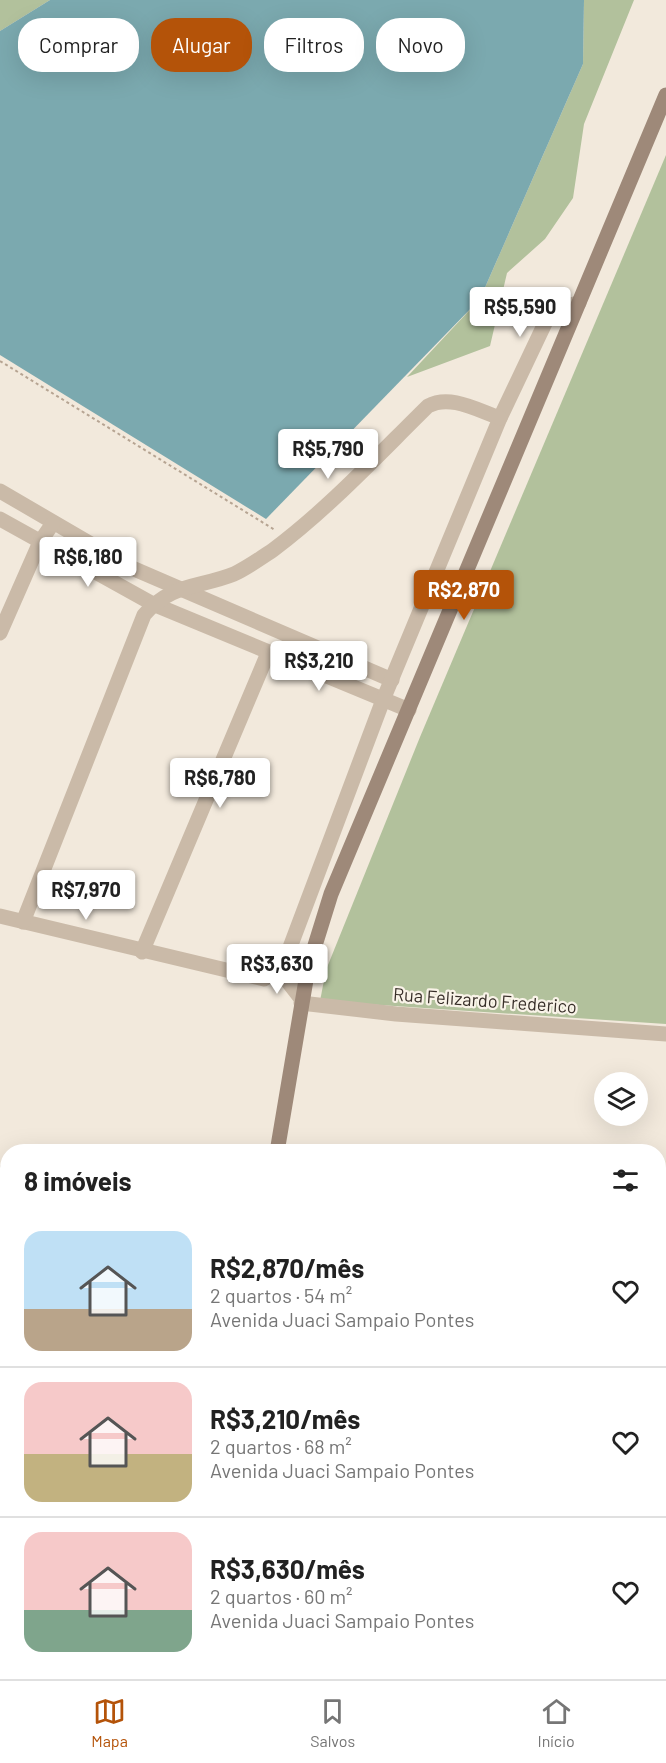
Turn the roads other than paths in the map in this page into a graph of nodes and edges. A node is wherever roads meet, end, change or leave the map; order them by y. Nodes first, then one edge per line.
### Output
1 (666, 95) edge
2 (579, 303) junction
3 (500, 418) junction
4 (0, 491) edge
5 (0, 519) edge
6 (53, 523) junction
7 (40, 542) junction
8 (178, 588) junction
9 (153, 604) junction
10 (0, 633) edge
11 (268, 653) junction
12 (392, 680) junction
13 (383, 700) junction
14 (409, 710) junction
15 (0, 916) edge
16 (23, 922) junction
17 (142, 952) junction
18 (278, 969) junction
19 (302, 1002) junction
20 (666, 1034) edge
21 (278, 1144) edge

1 - 2 main road
2 - 3 street
2 - 14 main road
3 - 8 street
3 - 12 street
4 - 6 street
5 - 7 street
6 - 7 street
6 - 8 street
7 - 9 street
7 - 10 street
8 - 9 street
8 - 12 street
9 - 11 street
9 - 16 street
11 - 13 street
11 - 17 street
12 - 13 street
13 - 14 street
13 - 18 street
14 - 19 main road
15 - 16 street
16 - 17 street
17 - 18 street
18 - 19 street
19 - 20 street, Rua Felizardo Frederico
19 - 21 main road

